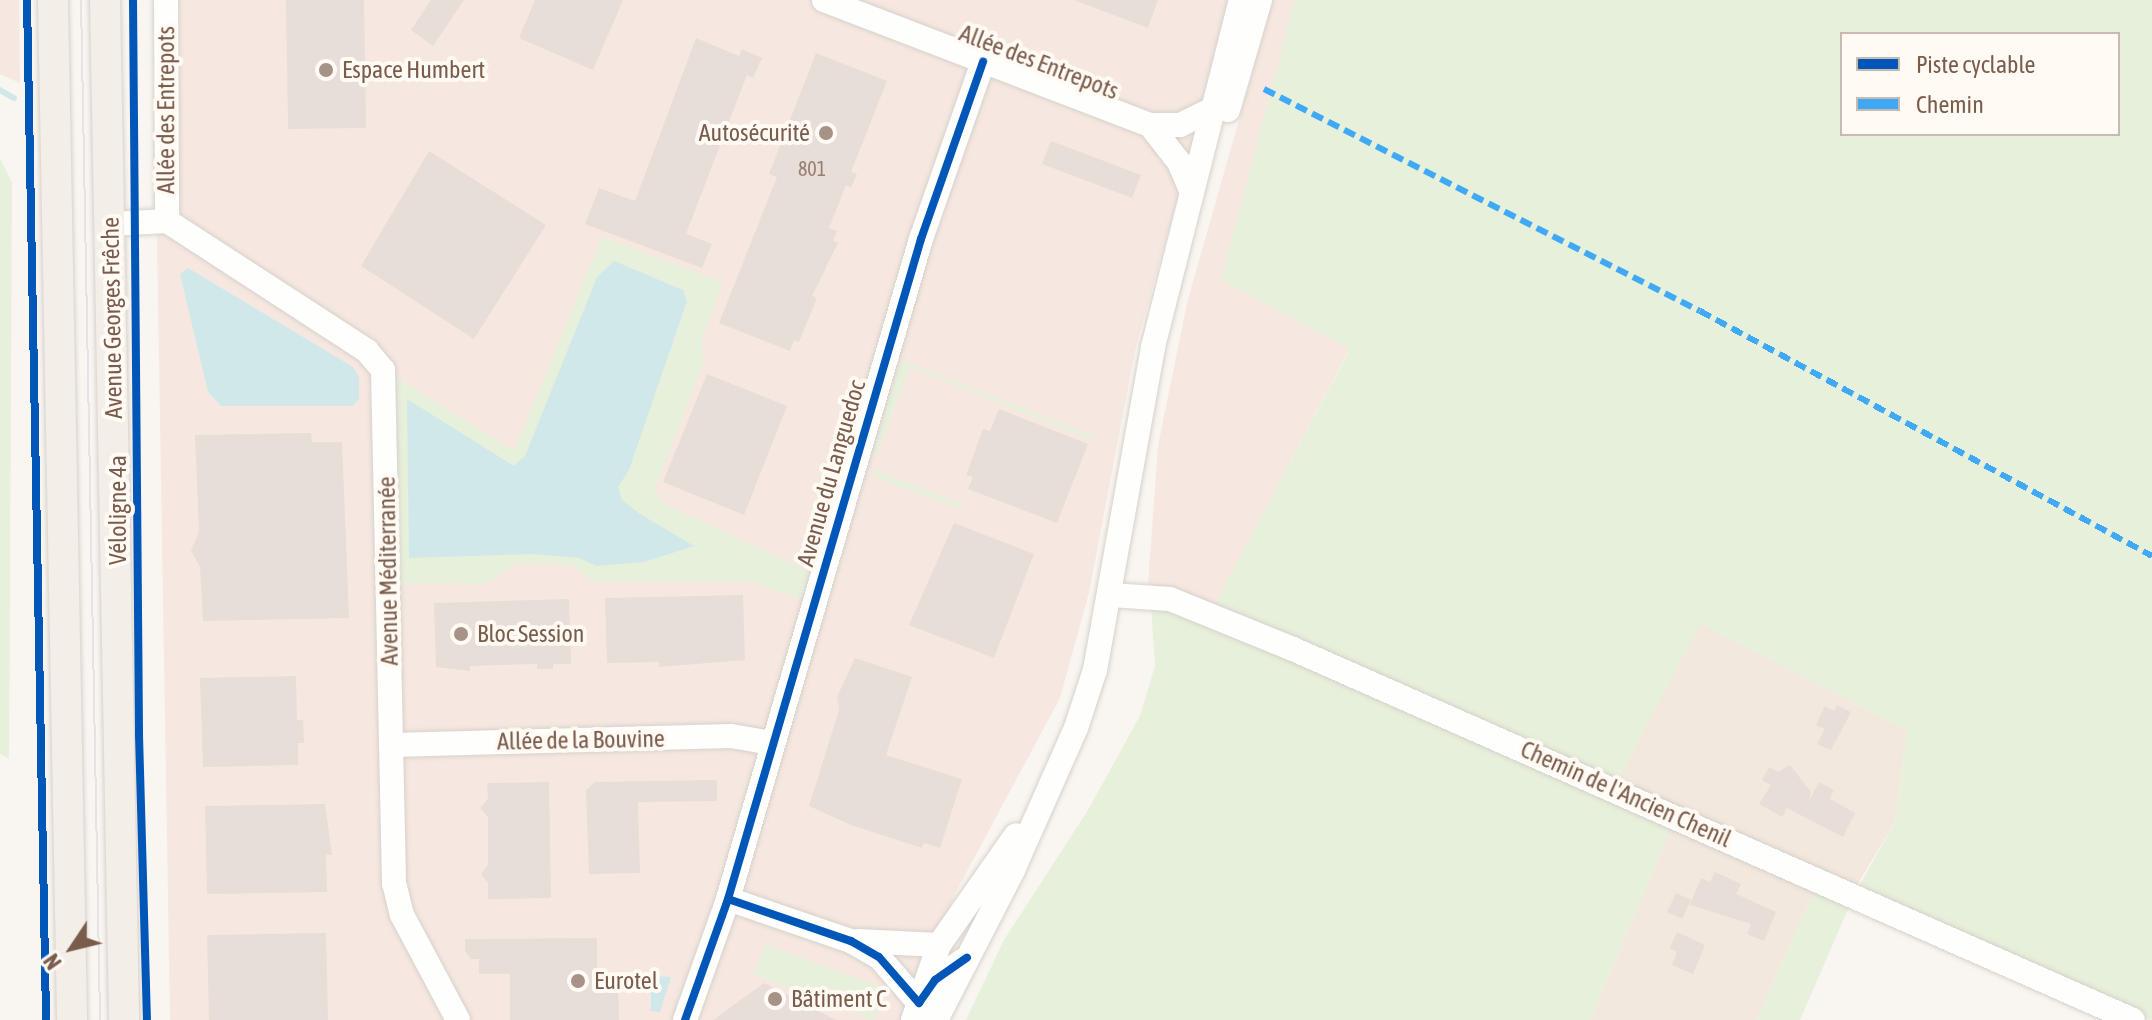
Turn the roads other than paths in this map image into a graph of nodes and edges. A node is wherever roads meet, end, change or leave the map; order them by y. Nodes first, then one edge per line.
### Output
1 (53, 0) edge
2 (105, 0) edge
3 (166, 0) edge
4 (824, 0) edge
5 (1241, 0) edge
6 (1260, 0) edge
7 (983, 62) junction
8 (1211, 110) junction
9 (1158, 127) junction
10 (1195, 175) junction
11 (167, 221) junction
12 (110, 224) junction
13 (1111, 595) junction
14 (772, 743) junction
15 (391, 745) junction
16 (1037, 807) junction
17 (728, 899) junction
18 (851, 941) junction
19 (939, 945) junction
20 (967, 958) junction
21 (935, 980) junction
22 (920, 1014) edge
23 (72, 1020) edge
24 (124, 1020) edge
25 (458, 1020) edge
26 (685, 1020) edge
27 (936, 1020) edge
28 (2133, 1020) edge

1 - 23 main road
2 - 12 main road, Avenue Georges Frêche
3 - 11 street, Allée des Entrepots
4 - 7 street, Allée des Entrepots
5 - 8 street
6 - 10 street
7 - 9 street, Allée des Entrepots
7 - 14 street, Avenue du Languedoc
8 - 9 street
8 - 10 street
9 - 10 street
9 - 10 street
10 - 13 street
11 - 12 street
11 - 15 street, Avenue Méditerranée
12 - 24 main road, Avenue Georges Frêche
13 - 16 street
13 - 28 street, Chemin de l'Ancien Chenil
14 - 15 street, Allée de la Bouvine
14 - 17 street, Avenue du Languedoc
15 - 25 street, Avenue Méditerranée
16 - 19 street
16 - 20 street
17 - 18 street
17 - 26 street, Avenue du Languedoc
18 - 19 street
18 - 22 street
19 - 21 street
19 - 22 street
20 - 21 street
20 - 27 street
21 - 22 street

